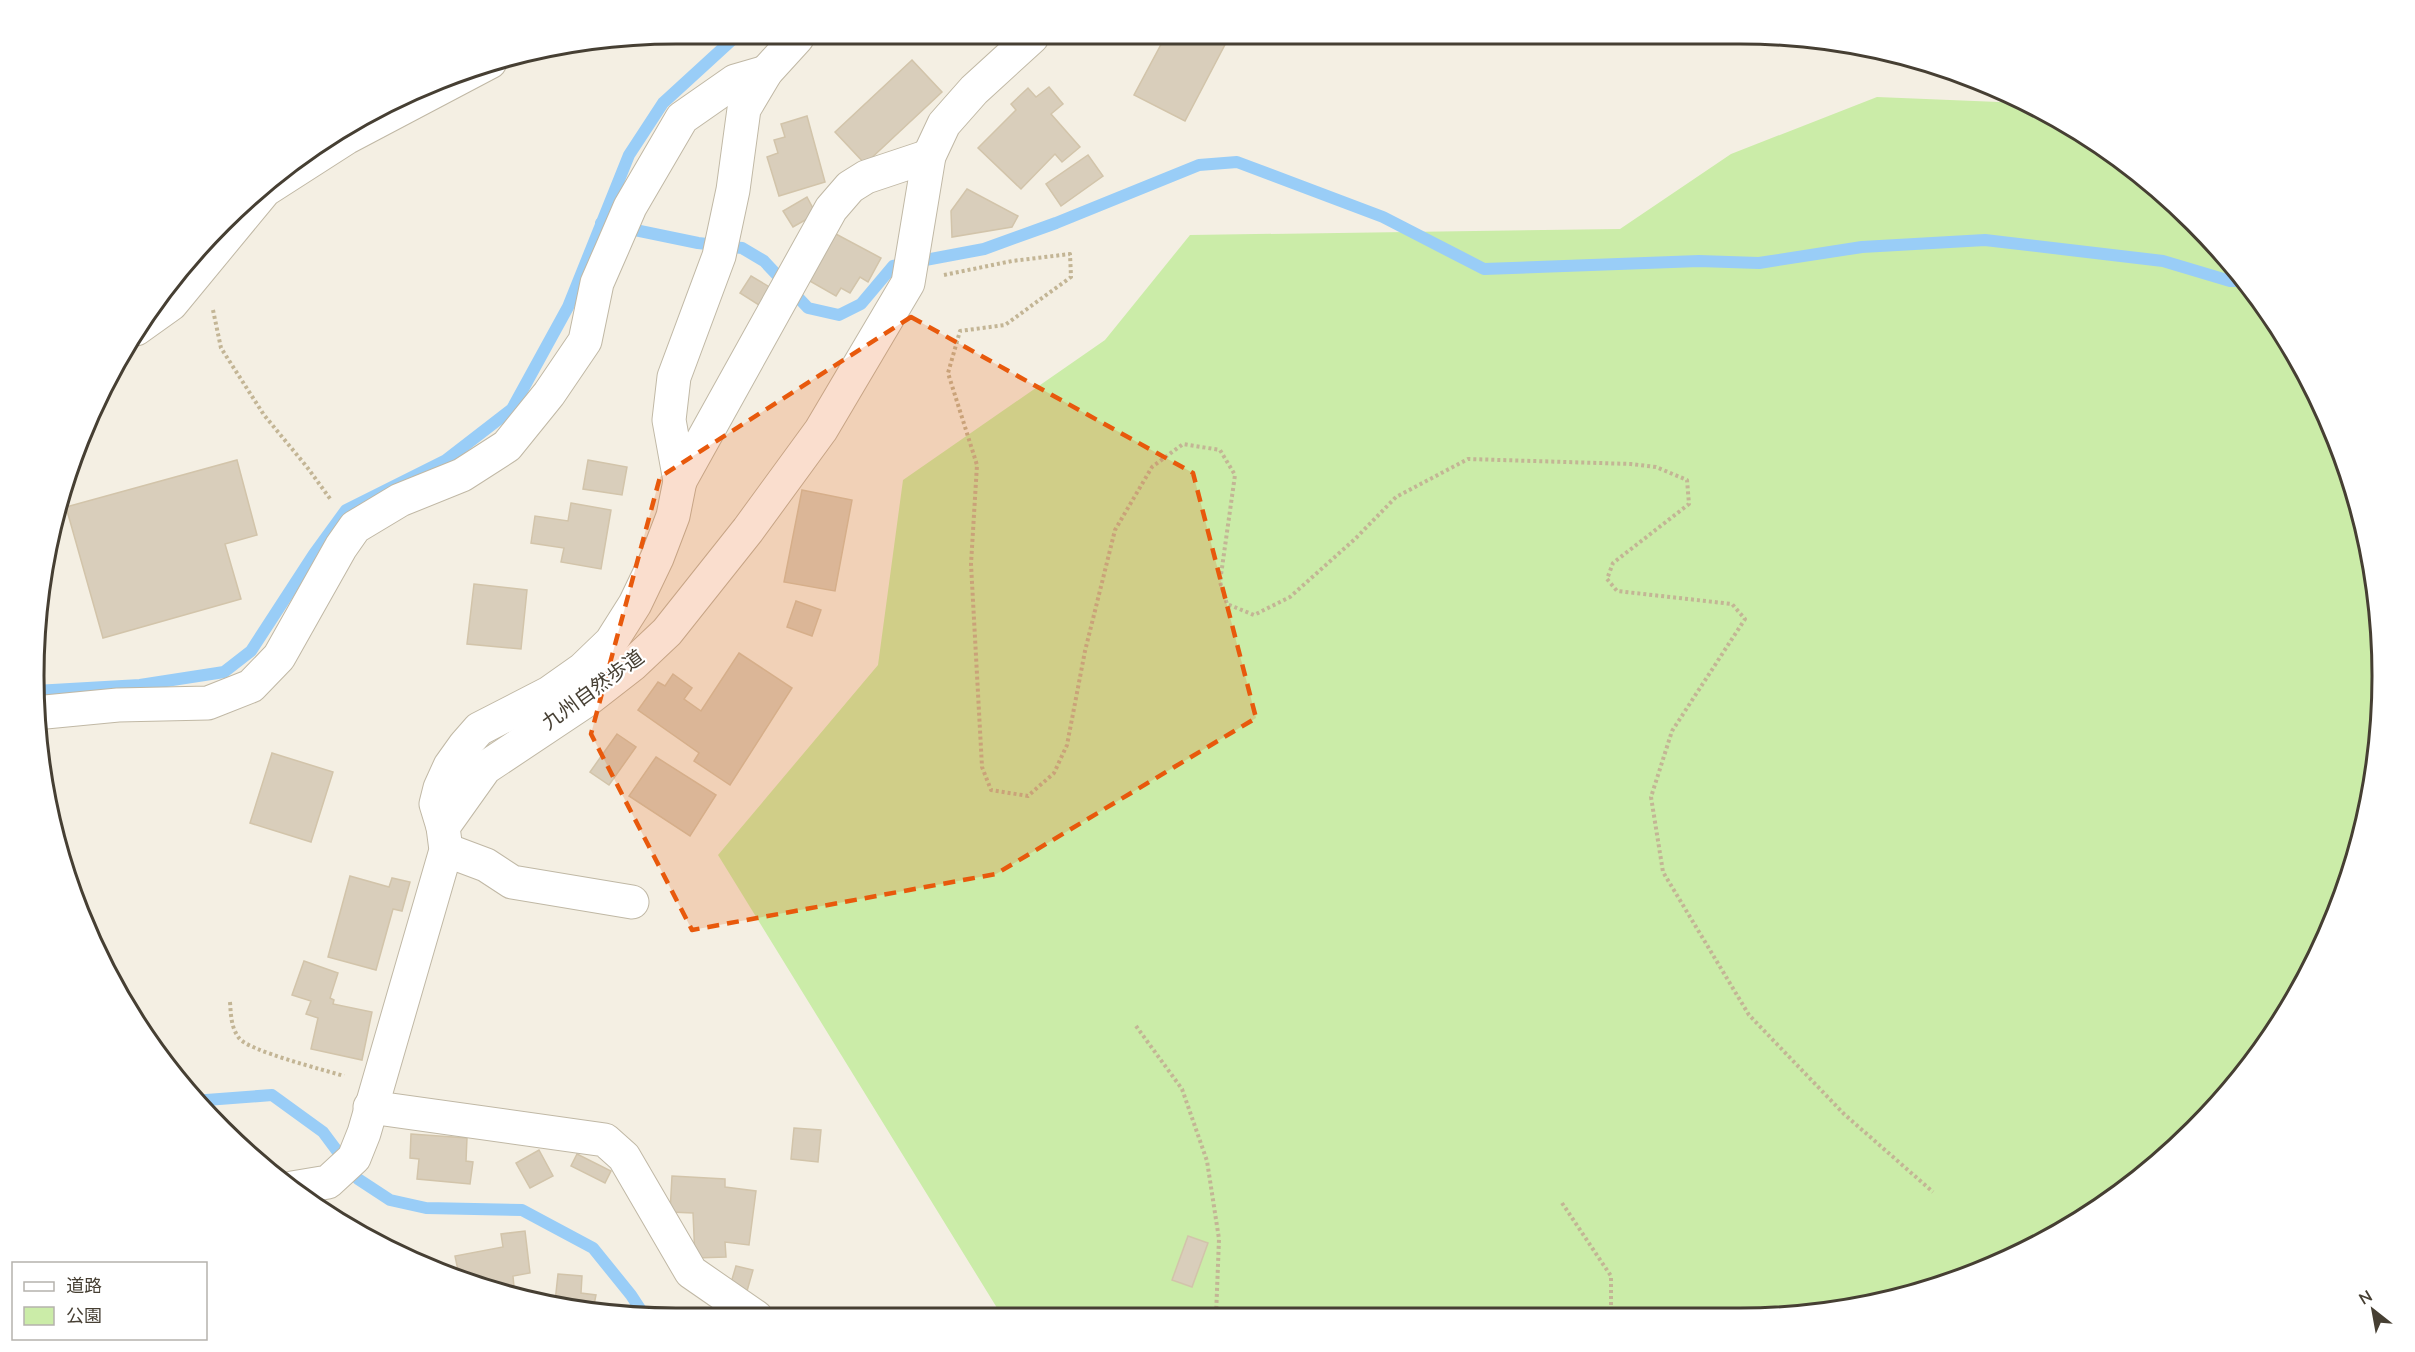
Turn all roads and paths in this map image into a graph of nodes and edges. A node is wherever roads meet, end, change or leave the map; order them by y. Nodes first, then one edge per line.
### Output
1 (792, 44) edge
2 (1024, 44) edge
3 (766, 72) junction
4 (428, 94) edge
5 (929, 156) junction
6 (302, 166) edge
7 (248, 211) edge
8 (908, 281) junction
9 (212, 305) dead end
10 (159, 313) edge
11 (680, 481) junction
12 (326, 494) dead end
13 (45, 712) edge
14 (445, 838) junction
15 (632, 902) dead end
16 (230, 1002) dead end
17 (1136, 1026) dead end
18 (370, 1108) junction
19 (303, 1186) edge
20 (1933, 1192) dead end
21 (1562, 1203) dead end
22 (743, 1308) edge
23 (1216, 1308) edge
24 (1611, 1308) edge

1 - 3 street
2 - 5 street
3 - 11 street
3 - 13 street
4 - 6 street
5 - 8 street
5 - 11 street
7 - 10 street
8 - 14 street, 九州自然歩道
8 - 20 path
9 - 12 path
11 - 14 street
14 - 15 street
14 - 18 street, 九州自然歩道
16 - 18 path
17 - 23 path
18 - 19 street, 九州自然歩道
18 - 22 street
21 - 24 path

